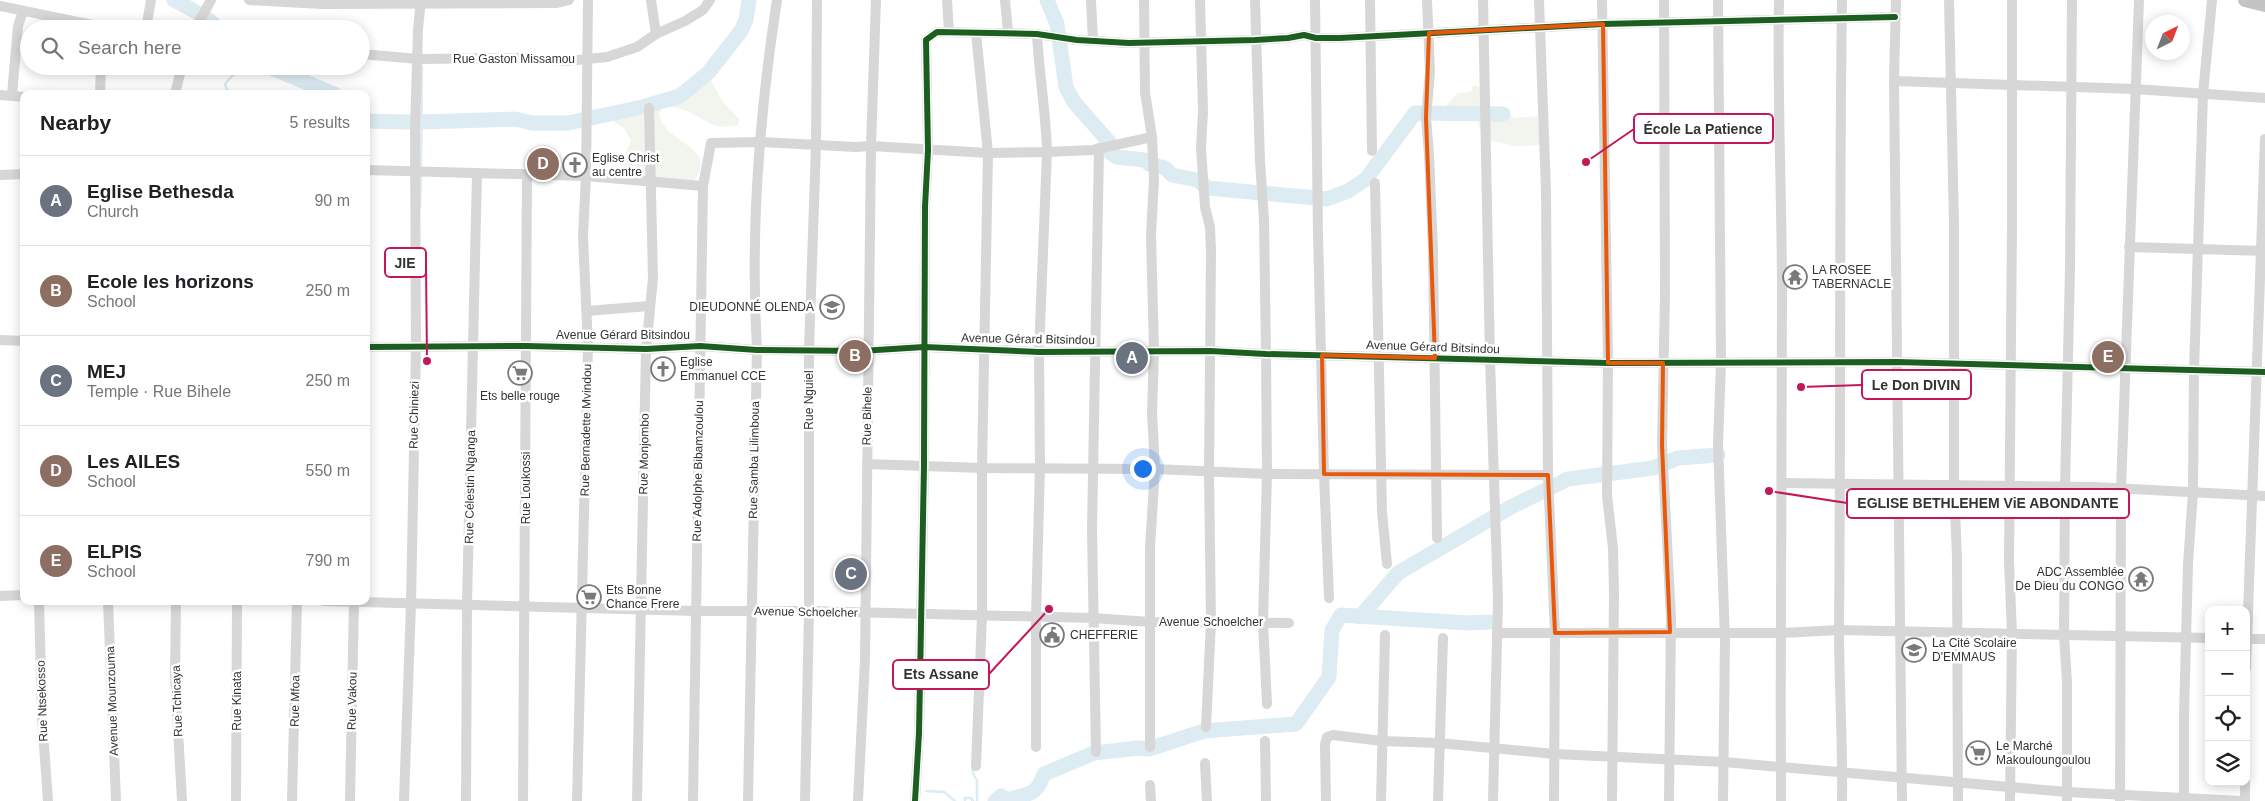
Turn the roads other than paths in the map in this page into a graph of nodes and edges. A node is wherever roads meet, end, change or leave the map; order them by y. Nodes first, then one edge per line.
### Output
1 (151, 0) edge
2 (211, 0) edge
3 (249, 0) edge
4 (569, 0) edge
5 (588, 0) edge
6 (651, 0) edge
7 (710, 0) edge
8 (777, 0) edge
9 (817, 0) edge
10 (876, 0) edge
11 (947, 0) edge
12 (1005, 0) edge
13 (1091, 0) edge
14 (1144, 0) edge
15 (1200, 0) edge
16 (1255, 0) edge
17 (1315, 0) edge
18 (1370, 0) edge
19 (1427, 0) edge
20 (1483, 0) edge
21 (1539, 0) edge
22 (1602, 0) edge
23 (1664, 0) edge
24 (1718, 0) edge
25 (1779, 0) edge
26 (1842, 0) edge
27 (1896, 0) edge
28 (1949, 0) edge
29 (2012, 0) edge
30 (2072, 0) edge
31 (2139, 0) edge
32 (2212, 0) edge
33 (2245, 0) edge
34 (533, 1) edge
35 (421, 2) edge
36 (2265, 5) edge
37 (0, 6) edge
38 (22, 11) junction
39 (1895, 17) junction
40 (1842, 19) junction
41 (64, 20) edge
42 (148, 20) edge
43 (200, 20) edge
44 (1779, 21) junction
45 (1718, 22) junction
46 (1664, 23) junction
47 (1603, 24) junction
48 (1540, 28) junction
49 (1484, 30) junction
50 (949, 32) junction
51 (1008, 32) junction
52 (976, 33) junction
53 (1429, 33) junction
54 (656, 34) junction
55 (1037, 34) junction
56 (1371, 36) junction
57 (1316, 38) junction
58 (1256, 40) junction
59 (1093, 41) junction
60 (1200, 41) junction
61 (1144, 42) junction
62 (370, 55) edge
63 (586, 58) junction
64 (418, 59) junction
65 (101, 75) edge
66 (180, 75) edge
67 (1894, 81) junction
68 (2011, 84) junction
69 (1949, 85) junction
70 (2071, 87) junction
71 (2135, 89) junction
72 (100, 90) edge
73 (176, 90) edge
74 (2203, 94) junction
75 (0, 95) edge
76 (12, 96) junction
77 (20, 97) edge
78 (2265, 98) edge
79 (649, 108) dead end
80 (1152, 137) junction
81 (2265, 139) edge
82 (760, 142) junction
83 (816, 146) junction
84 (871, 146) junction
85 (1099, 148) junction
86 (928, 150) junction
87 (1372, 151) dead end
88 (1046, 152) junction
89 (988, 153) junction
90 (370, 170) edge
91 (414, 172) junction
92 (477, 173) junction
93 (20, 174) edge
94 (527, 174) junction
95 (0, 175) edge
96 (586, 176) junction
97 (649, 181) junction
98 (1375, 183) dead end
99 (703, 186) junction
100 (2129, 247) junction
101 (2199, 249) junction
102 (2263, 251) edge
103 (650, 306) junction
104 (587, 311) junction
105 (0, 340) edge
106 (20, 341) edge
107 (473, 346) junction
108 (527, 346) junction
109 (700, 346) junction
110 (370, 347) edge
111 (416, 347) junction
112 (924, 347) junction
113 (588, 348) junction
114 (646, 349) junction
115 (757, 350) junction
116 (809, 350) junction
117 (868, 350) junction
118 (1154, 350) junction
119 (985, 351) junction
120 (1095, 351) junction
121 (1210, 351) junction
122 (1039, 352) junction
123 (1266, 354) junction
124 (1322, 355) junction
125 (1379, 357) junction
126 (1435, 358) junction
127 (1490, 360) junction
128 (1547, 361) junction
129 (1840, 361) junction
130 (1897, 362) junction
131 (1608, 363) junction
132 (1721, 363) junction
133 (1954, 363) junction
134 (1663, 364) junction
135 (1781, 364) junction
136 (2011, 365) junction
137 (2067, 366) junction
138 (2127, 368) junction
139 (2194, 370) junction
140 (2260, 372) edge
141 (867, 464) junction
142 (924, 465) junction
143 (1040, 467) junction
144 (982, 468) junction
145 (1092, 468) junction
146 (1155, 469) junction
147 (1209, 473) junction
148 (1267, 474) junction
149 (1324, 474) junction
150 (1438, 474) junction
151 (1381, 475) junction
152 (1548, 475) junction
153 (1493, 476) junction
154 (1782, 483) junction
155 (1840, 483) junction
156 (1898, 485) junction
157 (1954, 485) junction
158 (2011, 486) junction
159 (2064, 487) junction
160 (2122, 488) junction
161 (2193, 492) junction
162 (2251, 495) junction
163 (2265, 496) edge
164 (1437, 538) dead end
165 (1387, 564) dead end
166 (20, 595) edge
167 (0, 596) edge
168 (1330, 598) dead end
169 (370, 602) edge
170 (411, 602) junction
171 (467, 604) junction
172 (39, 605) edge
173 (108, 605) edge
174 (176, 605) edge
175 (237, 605) edge
176 (297, 605) edge
177 (354, 605) edge
178 (525, 606) junction
179 (2248, 606) edge
180 (582, 608) junction
181 (640, 610) junction
182 (751, 610) junction
183 (697, 611) junction
184 (808, 611) junction
185 (865, 614) junction
186 (920, 614) junction
187 (982, 616) junction
188 (1036, 617) junction
189 (1093, 618) junction
190 (1150, 622) junction
191 (1211, 622) junction
192 (1263, 622) junction
193 (1289, 622) dead end
194 (1839, 630) junction
195 (1901, 631) junction
196 (1614, 632) junction
197 (1670, 632) junction
198 (1497, 633) junction
199 (1555, 633) junction
200 (1725, 633) junction
201 (1782, 633) junction
202 (1957, 633) junction
203 (2012, 633) junction
204 (1385, 635) dead end
205 (2064, 635) junction
206 (2122, 636) junction
207 (2187, 637) junction
208 (1443, 638) dead end
209 (2205, 638) edge
210 (2250, 639) edge
211 (2265, 639) edge
212 (1267, 704) dead end
213 (1206, 727) dead end
214 (1265, 741) dead end
215 (1382, 741) junction
216 (1439, 743) junction
217 (1036, 747) dead end
218 (1150, 747) dead end
219 (1495, 748) junction
220 (1096, 752) dead end
221 (1555, 754) junction
222 (1614, 756) junction
223 (1670, 759) junction
224 (1724, 762) junction
225 (1205, 763) dead end
226 (976, 766) dead end
227 (1781, 768) junction
228 (1843, 772) junction
229 (1902, 777) junction
230 (1958, 782) junction
231 (1150, 785) dead end
232 (2010, 785) junction
233 (2245, 786) edge
234 (2067, 796) edge
235 (2120, 797) edge
236 (2184, 800) edge
237 (48, 801) edge
238 (116, 801) edge
239 (182, 801) edge
240 (236, 801) edge
241 (292, 801) edge
242 (350, 801) edge
243 (404, 801) edge
244 (466, 801) edge
245 (523, 801) edge
246 (577, 801) edge
247 (637, 801) edge
248 (694, 801) edge
249 (748, 801) edge
250 (805, 801) edge
251 (858, 801) edge
252 (915, 801) edge
253 (1150, 801) edge
254 (1207, 801) edge
255 (1266, 801) edge
256 (1326, 801) edge
257 (1382, 801) edge
258 (1438, 801) edge
259 (1493, 801) edge
260 (1554, 801) edge
261 (1612, 801) edge
262 (1669, 801) edge
263 (1723, 801) edge
264 (1781, 801) edge
265 (1842, 801) edge
266 (1902, 801) edge
267 (1958, 801) edge
268 (2010, 801) edge
269 (2243, 801) edge

1 - 42 street
2 - 43 street
3 - 35 street
4 - 34 street
5 - 63 street, Rue Bernadette Mvindou
6 - 54 street
7 - 54 street, Rue Gaston Missamou
8 - 82 street, Rue Samba Lilimboua
9 - 83 street, Rue Nguiel
10 - 84 street, Rue Bihele
11 - 50 street
12 - 51 street
13 - 59 street
14 - 61 street
15 - 60 street
16 - 58 street
17 - 57 street
18 - 56 street
19 - 53 street
20 - 49 street
21 - 48 street
22 - 47 street
23 - 46 street
24 - 45 street
25 - 44 street
26 - 40 street
27 - 39 street
28 - 69 street
29 - 68 street
30 - 70 street
31 - 71 street
32 - 74 street
33 - 36 highway
34 - 35 street
35 - 64 street, Rue Chiniezi
37 - 38 street
38 - 41 street
38 - 76 street
39 - 40 street
39 - 67 street
40 - 44 street
40 - 129 street
44 - 45 street
44 - 135 street
45 - 46 street
45 - 132 street
46 - 47 street
46 - 134 street
47 - 48 street
47 - 131 street
48 - 49 street
48 - 128 street
49 - 53 street
49 - 127 street
50 - 52 street
50 - 86 street
51 - 52 street
51 - 55 street
52 - 89 street
53 - 56 street
53 - 126 street
54 - 63 street, Rue Gaston Missamou
55 - 59 street
55 - 88 street
56 - 57 street
56 - 87 street
57 - 58 street
57 - 124 street
58 - 60 street
58 - 123 street
59 - 61 street
60 - 61 street
60 - 121 street
61 - 80 street
62 - 64 street, Rue Gaston Missamou
63 - 64 street, Rue Gaston Missamou
63 - 96 street, Rue Bernadette Mvindou
64 - 91 street, Rue Chiniezi
65 - 72 street
66 - 73 street
67 - 69 street
67 - 130 street
68 - 69 street
68 - 70 street
68 - 136 street
69 - 133 street
70 - 71 street
70 - 137 street
71 - 74 street
71 - 100 street
74 - 78 street
74 - 101 street
75 - 76 street
76 - 77 street
79 - 97 street, Rue Monjombo
80 - 85 street
80 - 118 street
81 - 102 street
82 - 83 street
82 - 99 street, Rue Adolphe Bibamzoulou
82 - 115 street, Rue Samba Lilimboua
83 - 84 street
83 - 116 street, Rue Nguiel
84 - 86 street
84 - 117 street, Rue Bihele
85 - 88 street
85 - 120 street
86 - 89 street
86 - 112 street
88 - 89 street
88 - 122 street
89 - 119 street
90 - 91 street
91 - 92 street
91 - 111 street, Rue Chiniezi
92 - 94 street
92 - 107 street, Rue Célestin Nganga
93 - 95 street
94 - 96 street
94 - 108 street, Rue Loukossi
96 - 97 street
96 - 104 street, Rue Bernadette Mvindou
97 - 99 street
97 - 103 street, Rue Monjombo
98 - 125 street
99 - 109 street, Rue Adolphe Bibamzoulou
100 - 101 street
100 - 138 street
101 - 102 street
101 - 139 street
102 - 140 street
103 - 104 street
103 - 114 street, Rue Monjombo
104 - 113 street, Rue Bernadette Mvindou
105 - 106 street
107 - 108 street, Avenue Gérard Bitsindou
107 - 111 street, Avenue Gérard Bitsindou
107 - 171 street, Rue Célestin Nganga
108 - 113 street, Avenue Gérard Bitsindou
108 - 178 street, Rue Loukossi
109 - 114 street, Avenue Gérard Bitsindou
109 - 115 street, Avenue Gérard Bitsindou
109 - 183 street, Rue Adolphe Bibamzoulou
110 - 111 street, Avenue Gérard Bitsindou
111 - 170 street, Rue Chiniezi
112 - 117 street, Avenue Gérard Bitsindou
112 - 119 street, Avenue Gérard Bitsindou
112 - 142 street
113 - 114 street, Avenue Gérard Bitsindou
113 - 180 street, Rue Bernadette Mvindou
114 - 181 street, Rue Monjombo
115 - 116 street, Avenue Gérard Bitsindou
115 - 182 street, Rue Samba Lilimboua
116 - 117 street, Avenue Gérard Bitsindou
116 - 184 street, Rue Nguiel
117 - 141 street, Rue Bihele
118 - 120 street, Avenue Gérard Bitsindou
118 - 121 street, Avenue Gérard Bitsindou
118 - 146 street
119 - 122 street, Avenue Gérard Bitsindou
119 - 144 street
120 - 122 street, Avenue Gérard Bitsindou
120 - 145 street
121 - 123 street, Avenue Gérard Bitsindou
121 - 147 street
122 - 143 street
123 - 124 street, Avenue Gérard Bitsindou
123 - 148 street
124 - 125 street, Avenue Gérard Bitsindou
124 - 149 street
125 - 126 street, Avenue Gérard Bitsindou
125 - 151 street
126 - 127 street, Avenue Gérard Bitsindou
126 - 150 street
127 - 128 street, Avenue Gérard Bitsindou
127 - 153 street
128 - 131 street, Avenue Gérard Bitsindou
128 - 152 street
129 - 130 street, Avenue Gérard Bitsindou
129 - 135 street, Avenue Gérard Bitsindou
129 - 155 street
130 - 133 street, Avenue Gérard Bitsindou
130 - 156 street
131 - 134 street, Avenue Gérard Bitsindou
131 - 196 street
132 - 134 street, Avenue Gérard Bitsindou
132 - 135 street, Avenue Gérard Bitsindou
132 - 200 street
133 - 136 street, Avenue Gérard Bitsindou
133 - 157 street
134 - 197 street
135 - 154 street
136 - 137 street, Avenue Gérard Bitsindou
136 - 158 street
137 - 138 street, Avenue Gérard Bitsindou
137 - 159 street
138 - 139 street, Avenue Gérard Bitsindou
138 - 160 street
139 - 140 street, Avenue Gérard Bitsindou
139 - 161 street
140 - 162 street
141 - 142 street
141 - 185 street, Rue Bihele
142 - 144 street
142 - 186 street
143 - 144 street
143 - 145 street
143 - 188 street
144 - 187 street
145 - 146 street
145 - 189 street
146 - 147 street
146 - 190 street
147 - 148 street
147 - 191 street
148 - 149 street
148 - 192 street
149 - 151 street
149 - 168 street
150 - 151 street
150 - 153 street
150 - 164 street
151 - 165 street
152 - 153 street
152 - 199 street
153 - 198 street
154 - 155 street
154 - 201 street
155 - 156 street
155 - 194 street
156 - 157 street
156 - 195 street
157 - 158 street
157 - 202 street
158 - 159 street
158 - 203 street
159 - 160 street
159 - 205 street
160 - 161 street
160 - 206 street
161 - 162 street
161 - 207 street
162 - 163 street
162 - 179 street
166 - 167 street
169 - 170 street, Avenue Schoelcher
170 - 171 street, Avenue Schoelcher
170 - 243 street, Rue Chiniezi
171 - 178 street, Avenue Schoelcher
171 - 244 street, Rue Célestin Nganga
172 - 237 street, Rue Ntsekosso
173 - 238 street, Avenue Mounzouma
174 - 239 street, Rue Tchicaya
175 - 240 street, Rue Kinata
176 - 241 street, Rue Mfoa
177 - 242 street, Rue Vakou
178 - 180 street, Avenue Schoelcher
178 - 245 street, Rue Loukossi
180 - 181 street, Avenue Schoelcher
180 - 246 street, Rue Bernadette Mvindou
181 - 183 street, Avenue Schoelcher
181 - 247 street, Rue Monjombo
182 - 183 street, Avenue Schoelcher
182 - 184 street, Avenue Schoelcher
182 - 249 street, Rue Samba Lilimboua
183 - 248 street, Rue Adolphe Bibamzoulou
184 - 185 street, Avenue Schoelcher
184 - 250 street, Rue Nguiel
185 - 186 street, Avenue Schoelcher
185 - 251 street, Rue Bihele
186 - 187 street, Avenue Schoelcher
186 - 252 street
187 - 188 street, Avenue Schoelcher
187 - 226 street
188 - 189 street, Avenue Schoelcher
188 - 217 street
189 - 190 street, Avenue Schoelcher
189 - 220 street
190 - 191 street, Avenue Schoelcher
190 - 218 street
191 - 192 street, Avenue Schoelcher
191 - 213 street
192 - 193 street, Avenue Schoelcher
192 - 212 street
194 - 195 street
194 - 201 street
194 - 228 street
195 - 202 street
195 - 229 street
196 - 197 street
196 - 199 street
196 - 222 street
197 - 200 street
197 - 223 street
198 - 199 street
198 - 219 street
199 - 221 street
200 - 201 street
200 - 224 street
201 - 227 street
202 - 203 street
202 - 230 street
203 - 205 street
203 - 232 street
204 - 215 street
205 - 206 street
205 - 234 street
206 - 207 street
206 - 235 street
207 - 209 street
207 - 236 street
208 - 216 street
210 - 211 street
214 - 255 street
215 - 216 street
215 - 256 street
215 - 257 street
216 - 219 street
216 - 258 street
219 - 221 street
219 - 259 street
221 - 222 street
221 - 260 street
222 - 223 street
222 - 261 street
223 - 224 street
223 - 262 street
224 - 227 street
224 - 263 street
225 - 254 street
227 - 228 street
227 - 264 street
228 - 229 street
228 - 265 street
229 - 230 street
229 - 266 street
230 - 232 street
230 - 267 street
231 - 253 street
232 - 234 street
232 - 268 street
233 - 269 street
234 - 235 street
235 - 236 street
236 - 269 street

